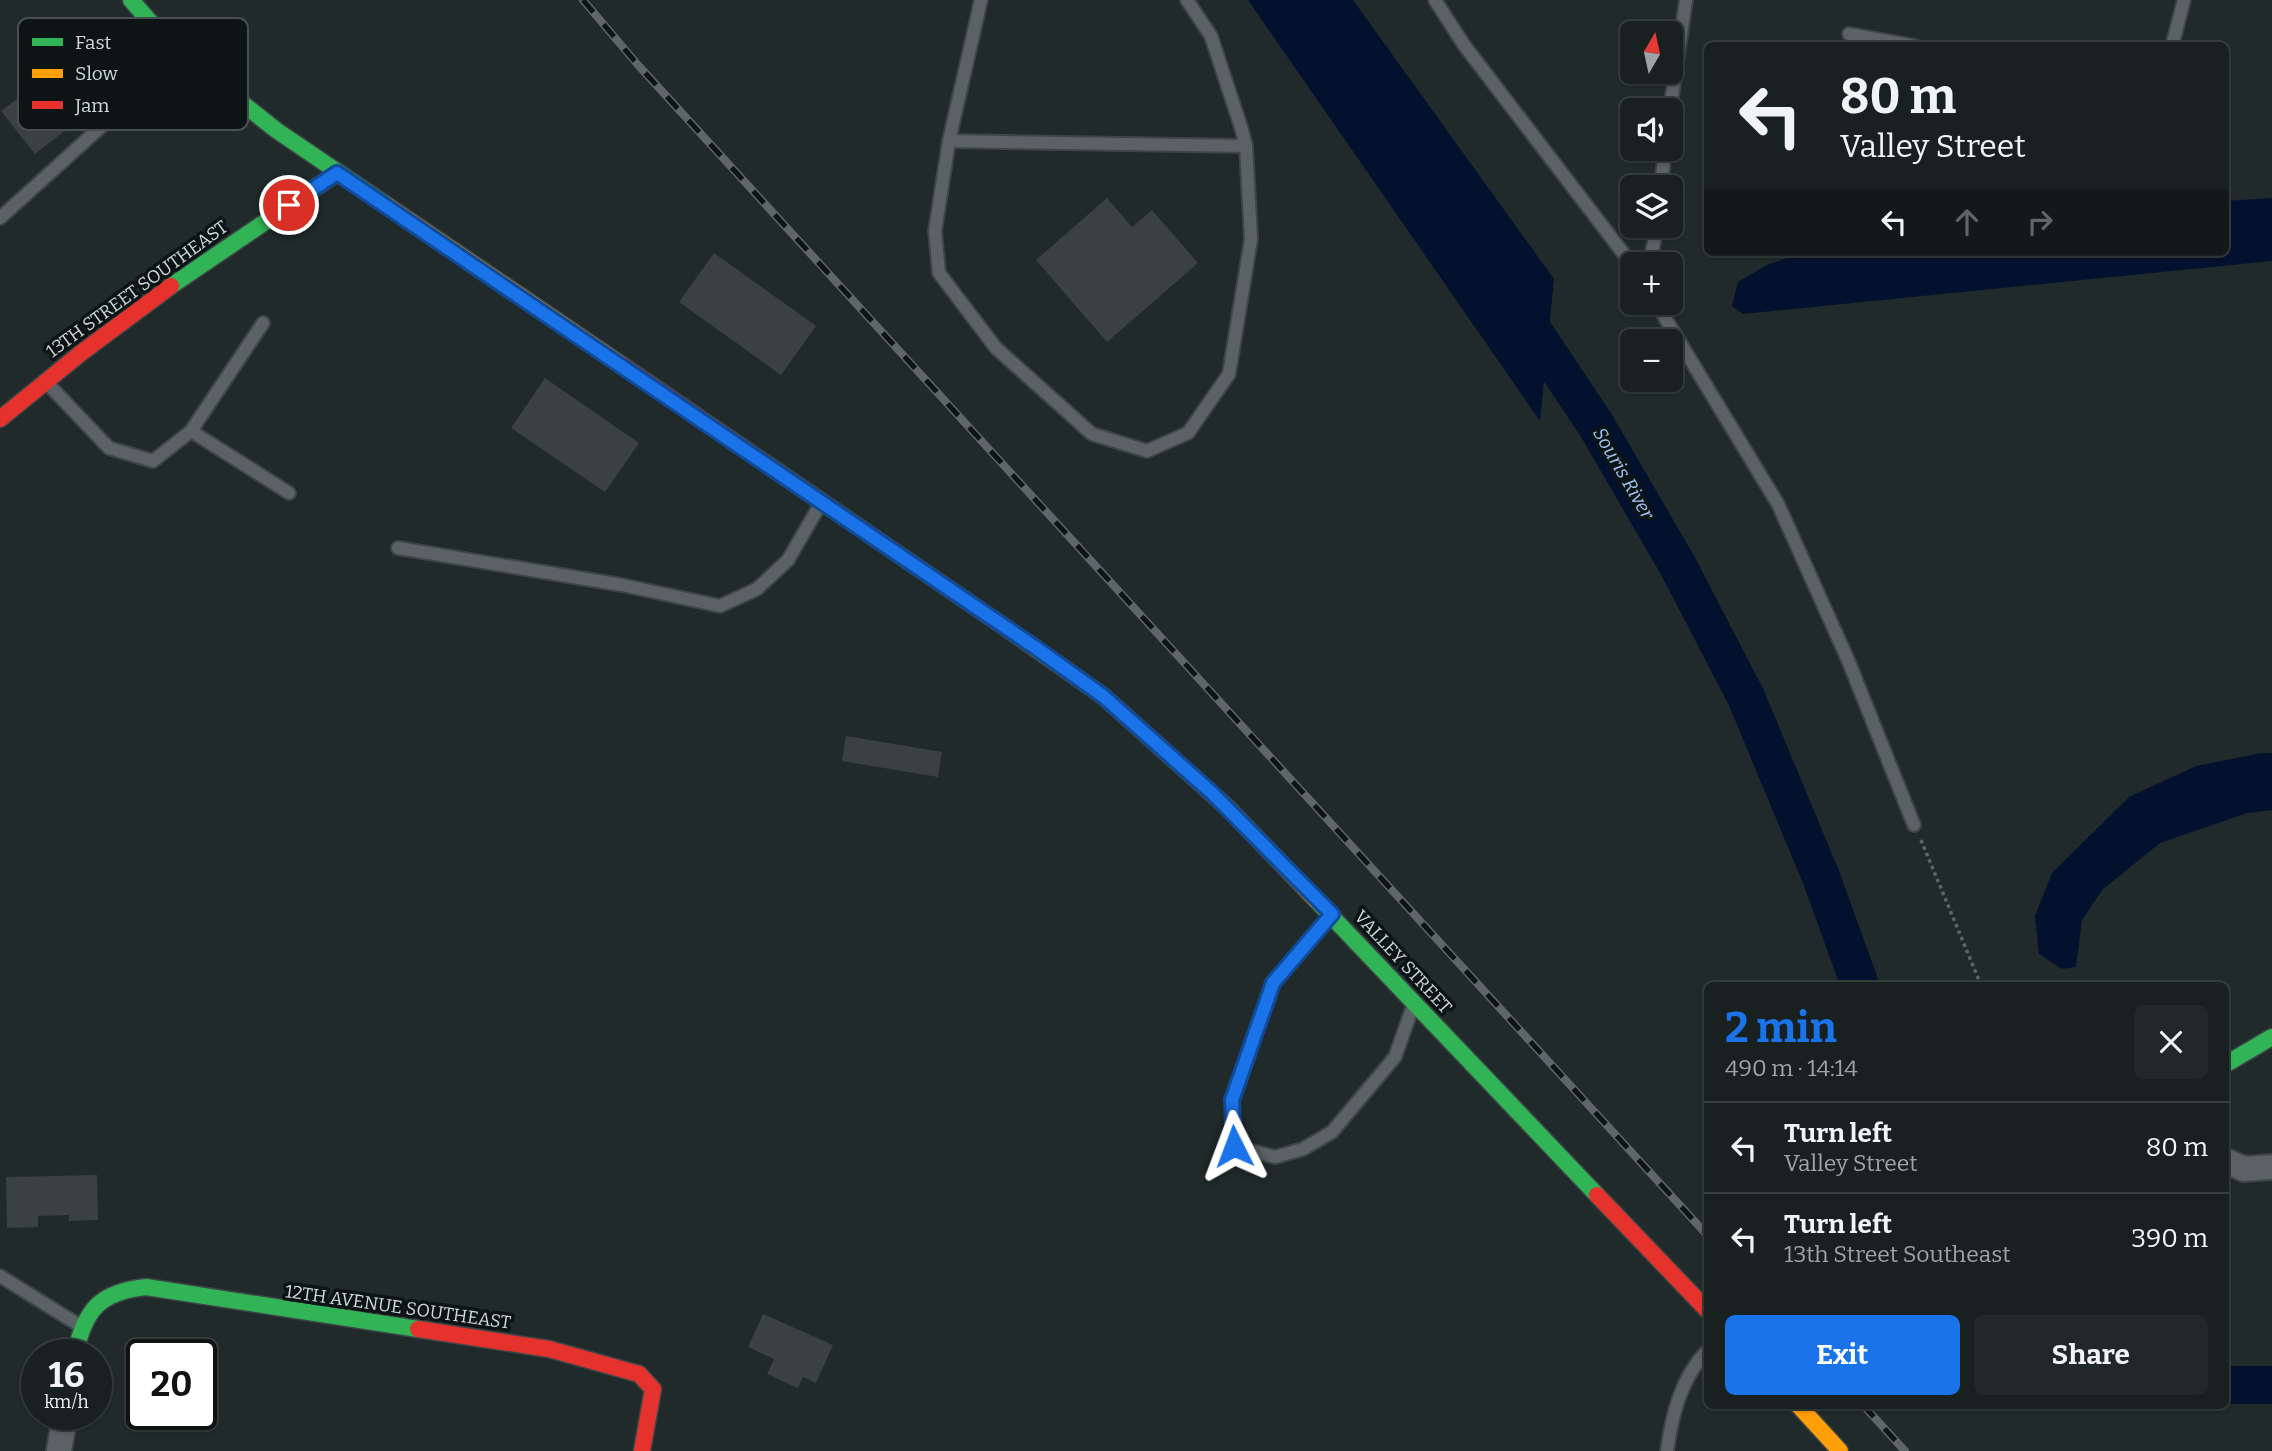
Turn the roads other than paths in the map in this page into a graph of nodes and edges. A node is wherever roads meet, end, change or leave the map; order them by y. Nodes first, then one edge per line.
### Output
1 (131, 0) edge
2 (981, 0) edge
3 (1187, 0) edge
4 (1435, 0) edge
5 (1686, 0) edge
6 (2184, 0) edge
7 (147, 18) edge
8 (1849, 34) dead end
9 (1893, 42) edge
10 (2173, 42) edge
11 (1672, 98) edge
12 (248, 108) edge
13 (98, 130) edge
14 (949, 141) junction
15 (1246, 146) junction
16 (337, 173) junction
17 (0, 218) edge
18 (1622, 252) edge
19 (1663, 315) edge
20 (263, 323) dead end
21 (45, 380) junction
22 (0, 419) edge
23 (191, 431) junction
24 (289, 493) dead end
25 (822, 502) junction
26 (398, 548) dead end
27 (1914, 825) road end
28 (1332, 914) junction
29 (1415, 1002) junction
30 (2272, 1037) edge
31 (2229, 1062) edge
32 (2229, 1162) edge
33 (2272, 1167) edge
34 (0, 1276) edge
35 (1704, 1307) edge
36 (82, 1328) junction
37 (79, 1339) edge
38 (1704, 1356) edge
39 (1802, 1409) edge
40 (62, 1430) edge
41 (59, 1451) edge
42 (642, 1451) edge
43 (1667, 1451) edge
44 (1840, 1451) edge

1 - 7 main road, VALLEY STREET
2 - 14 lane
3 - 15 lane
4 - 18 lane
5 - 11 lane
6 - 10 lane
8 - 9 lane
12 - 16 main road, VALLEY STREET
13 - 17 lane
14 - 15 lane
14 - 15 lane
16 - 21 main road, 13TH STREET SOUTHEAST
16 - 25 main road, VALLEY STREET
19 - 27 lane
20 - 23 lane
21 - 22 main road, 13TH STREET SOUTHEAST
21 - 23 lane
23 - 24 lane
25 - 26 lane
25 - 28 main road, VALLEY STREET
28 - 29 main road, VALLEY STREET
28 - 29 lane
29 - 35 main road, VALLEY STREET
30 - 31 main road
32 - 33 street
34 - 36 lane
36 - 37 main road
36 - 42 main road, 12TH AVENUE SOUTHEAST
38 - 43 lane
39 - 44 main road
40 - 41 street

